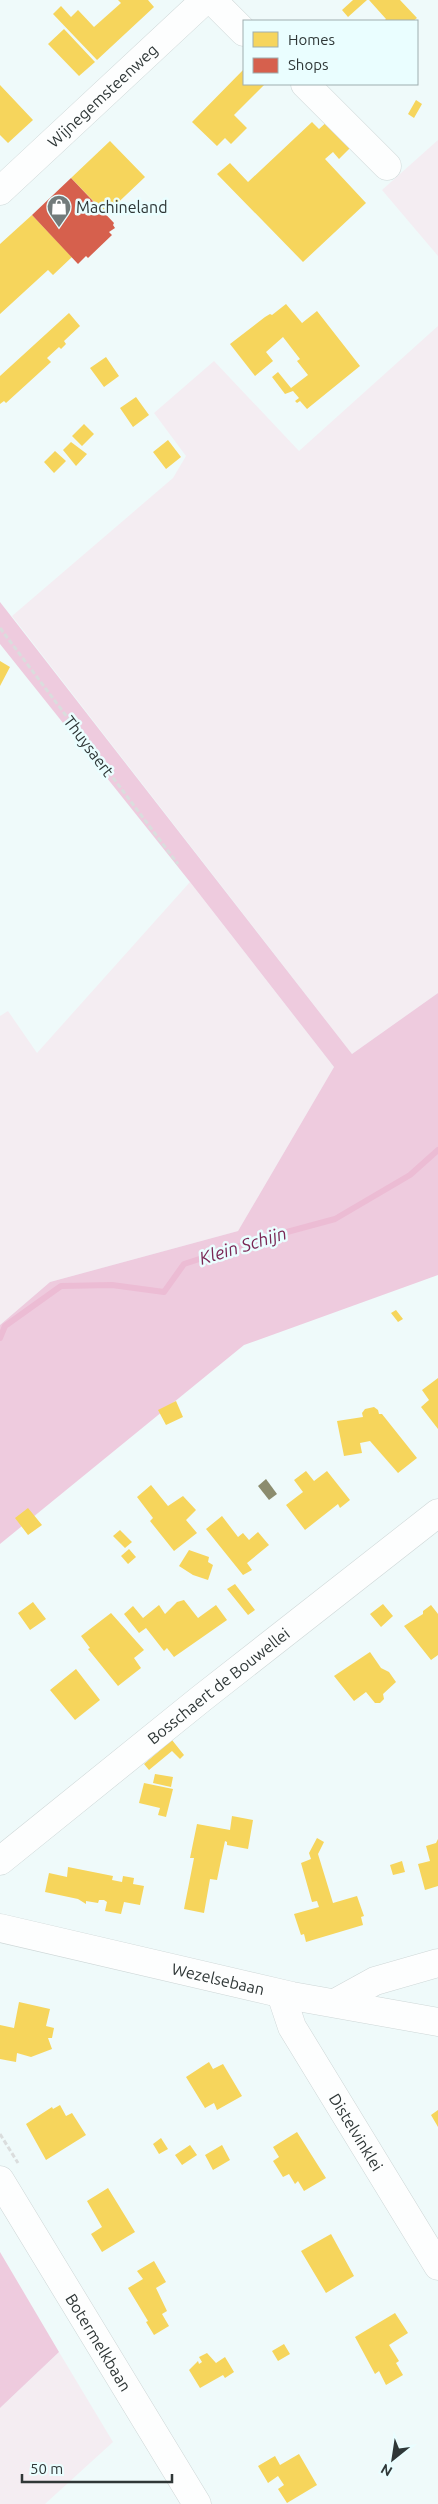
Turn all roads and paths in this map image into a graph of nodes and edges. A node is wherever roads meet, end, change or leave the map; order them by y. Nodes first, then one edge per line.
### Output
1 (205, 0) edge
2 (212, 0) edge
3 (243, 31) edge
4 (306, 85) edge
5 (387, 166) dead end
6 (0, 191) edge
7 (0, 628) edge
8 (178, 864) dead end
9 (438, 1513) edge
10 (0, 1861) edge
11 (0, 1928) edge
12 (438, 1963) edge
13 (281, 1994) junction
14 (335, 2004) junction
15 (438, 2022) edge
16 (0, 2180) edge
17 (438, 2266) edge
18 (197, 2504) edge

1 - 6 street, Wijnegemsteenweg
2 - 3 street
4 - 5 street
7 - 8 path, Thuysaert
9 - 10 street, Bosschaert de Bouwellei
11 - 13 street, Wezelsebaan
12 - 14 street
13 - 14 street, Wezelsebaan
13 - 17 street, Distelvinklei
14 - 15 street, Wezelsebaan
16 - 18 street, Botermelkbaan

